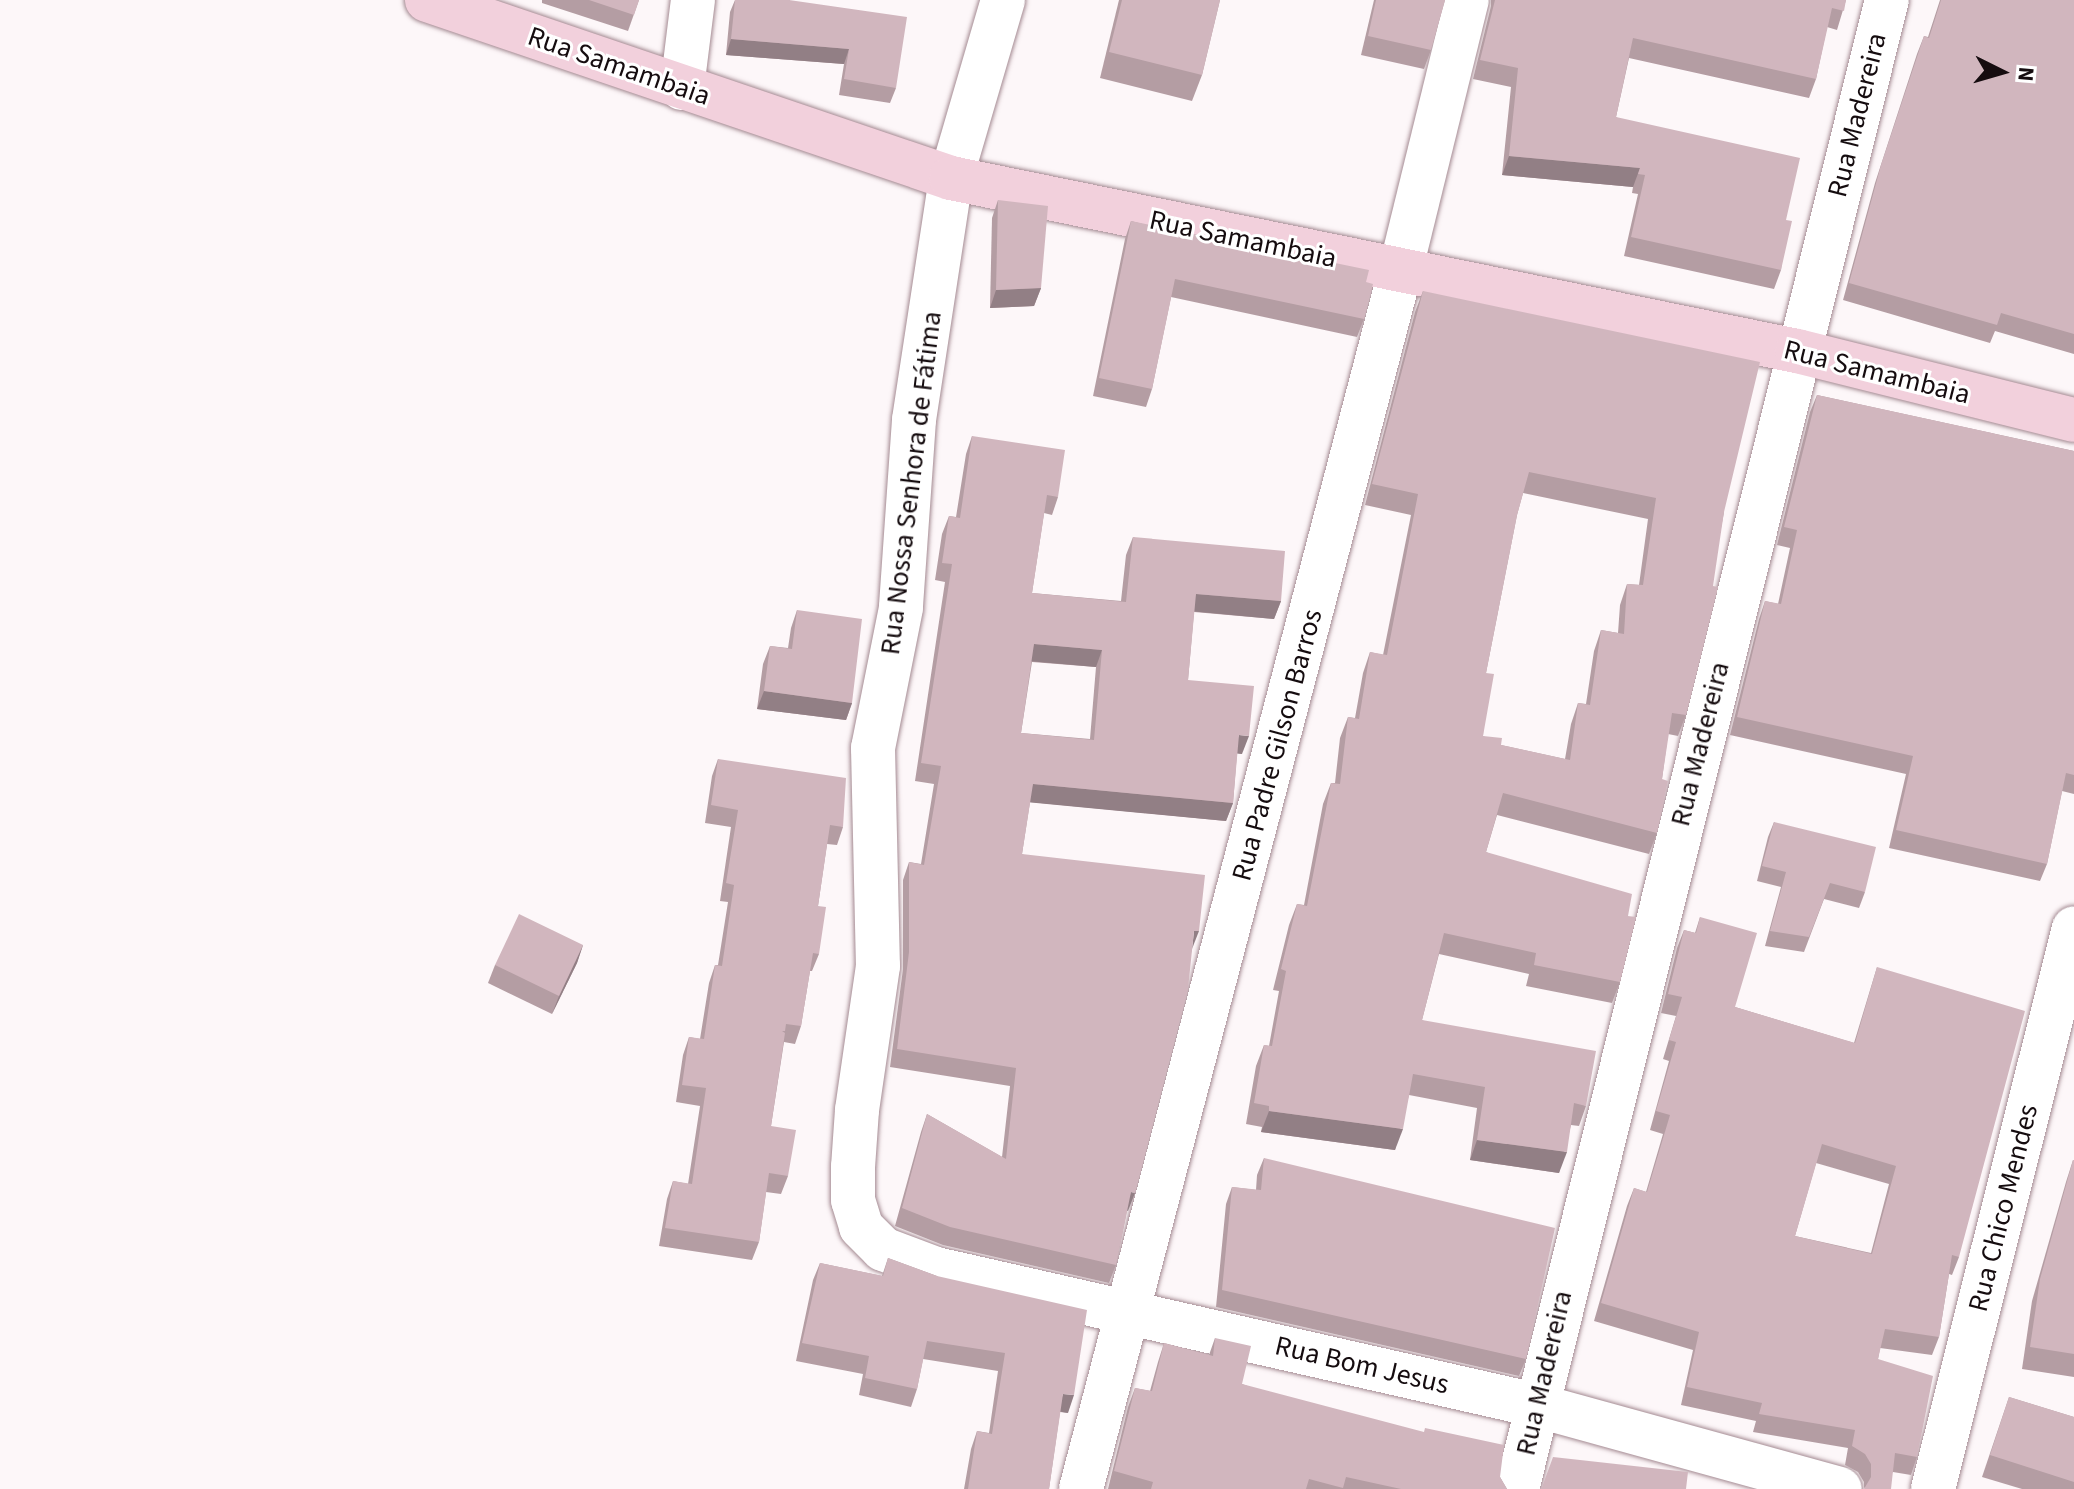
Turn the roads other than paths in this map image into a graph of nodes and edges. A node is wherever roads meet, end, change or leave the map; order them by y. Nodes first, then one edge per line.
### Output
1 (427, 0) edge
2 (693, 0) edge
3 (1003, 0) edge
4 (1467, 0) edge
5 (1887, 0) edge
6 (682, 88) junction
7 (951, 178) junction
8 (1400, 272) junction
9 (1797, 351) junction
10 (2074, 420) edge
11 (2074, 928) edge
12 (883, 1249) joint
13 (1130, 1312) junction
14 (1535, 1405) junction
15 (1081, 1489) edge
16 (1517, 1489) edge
17 (1840, 1489) edge
18 (1933, 1489) edge

1 - 6 street, Rua Samambaia
2 - 6 street
3 - 7 street, Rua Nossa Senhora de Fátima
4 - 8 street, Rua Padre Gilson Barros
5 - 9 street, Rua Madereira
6 - 7 street, Rua Samambaia
7 - 8 street, Rua Samambaia
7 - 12 street, Rua Nossa Senhora de Fátima
8 - 9 street, Rua Samambaia
8 - 13 street, Rua Padre Gilson Barros
9 - 10 street, Rua Samambaia
9 - 14 street, Rua Madereira
11 - 18 street, Rua Chico Mendes
12 - 13 street, Rua Bom Jesus
13 - 14 street, Rua Bom Jesus
13 - 15 street, Rua Padre Gilson Barros
14 - 16 street, Rua Madereira
14 - 17 street, Rua Bom Jesus

